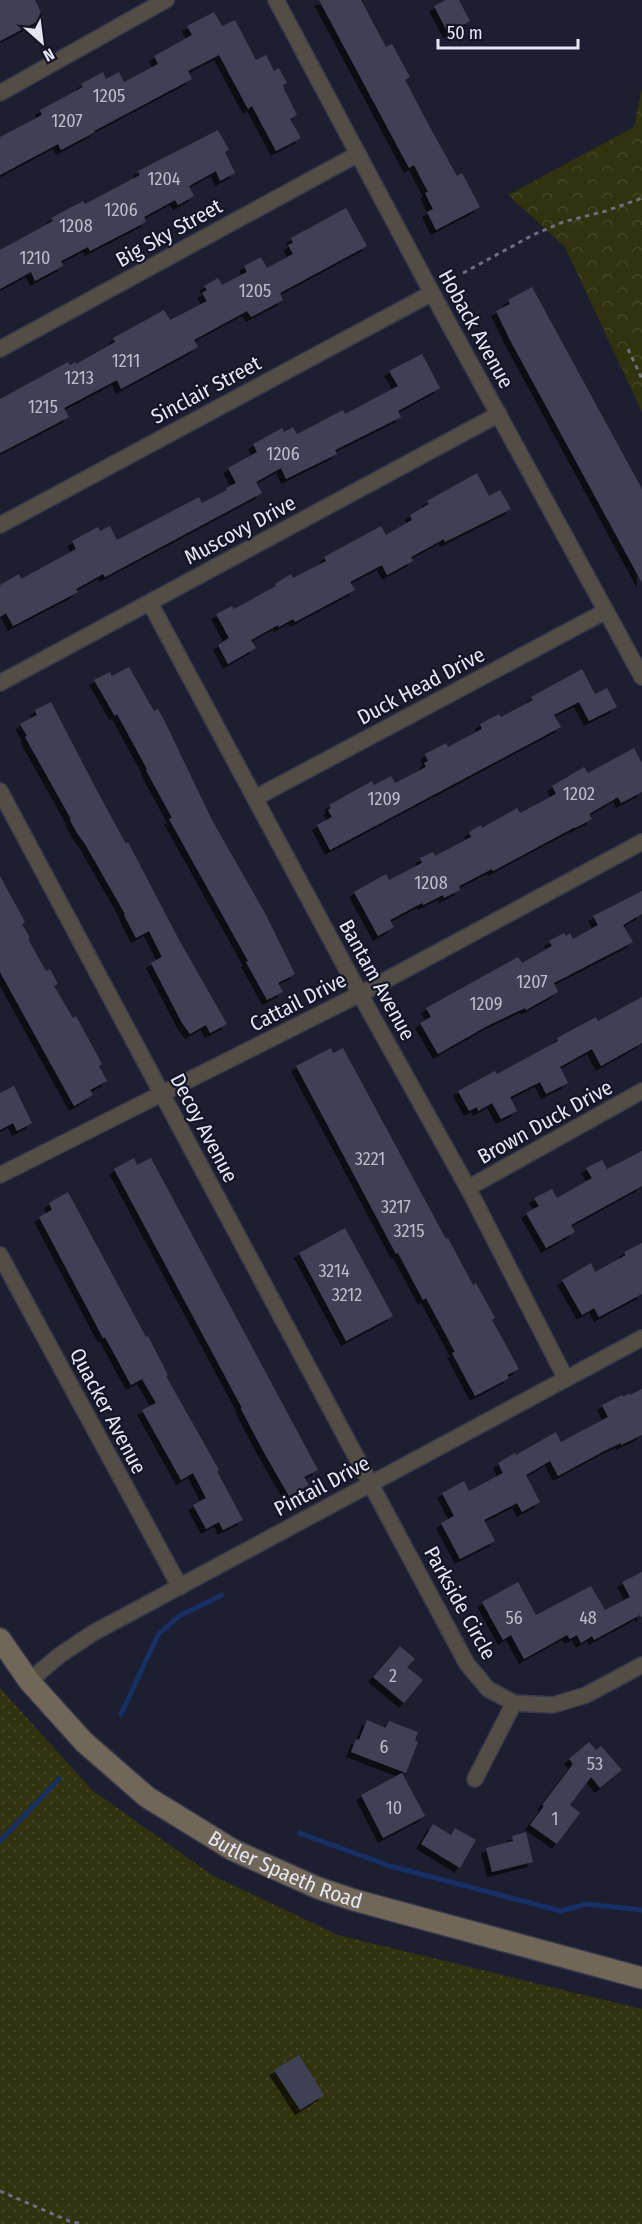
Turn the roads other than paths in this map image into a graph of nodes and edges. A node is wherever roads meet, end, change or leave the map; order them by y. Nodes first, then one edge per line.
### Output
1 (166, 0) edge
2 (276, 0) edge
3 (0, 93) edge
4 (358, 154) junction
5 (432, 293) junction
6 (0, 349) edge
7 (499, 414) junction
8 (0, 525) edge
9 (150, 603) junction
10 (606, 611) junction
11 (642, 677) edge
12 (0, 683) edge
13 (0, 791) edge
14 (255, 798) junction
15 (642, 842) edge
16 (360, 994) junction
17 (642, 1092) edge
18 (162, 1094) junction
19 (0, 1175) edge
20 (468, 1188) junction
21 (0, 1256) edge
22 (642, 1338) edge
23 (566, 1378) junction
24 (371, 1484) junction
25 (180, 1587) junction
26 (0, 1639) edge
27 (642, 1665) edge
28 (29, 1681) junction
29 (514, 1703) junction
30 (475, 1779) dead end
31 (642, 1978) edge

1 - 3 street
2 - 4 street, Hoback Avenue
4 - 5 street, Hoback Avenue
4 - 6 street, Big Sky Street
5 - 7 street, Hoback Avenue
5 - 8 street, Sinclair Street
7 - 9 street, Muscovy Drive
7 - 10 street, Hoback Avenue
9 - 12 street, Muscovy Drive
9 - 14 street, Bantam Avenue
10 - 11 street, Hoback Avenue
10 - 14 street, Duck Head Drive
13 - 18 street, Decoy Avenue
14 - 16 street, Bantam Avenue
15 - 16 street, Cattail Drive
16 - 18 street, Cattail Drive
16 - 20 street, Bantam Avenue
17 - 20 street, Brown Duck Drive
18 - 19 street, Cattail Drive
18 - 24 street, Decoy Avenue
20 - 23 street, Bantam Avenue
21 - 25 street, Quacker Avenue
22 - 23 street, Pintail Drive
23 - 24 street, Pintail Drive
24 - 25 street, Pintail Drive
24 - 29 street, Parkside Circle
25 - 28 street, Pintail Drive
26 - 28 main road, Butler Spaeth Road
27 - 29 street, Parkside Circle
28 - 31 main road, Butler Spaeth Road
29 - 30 street

